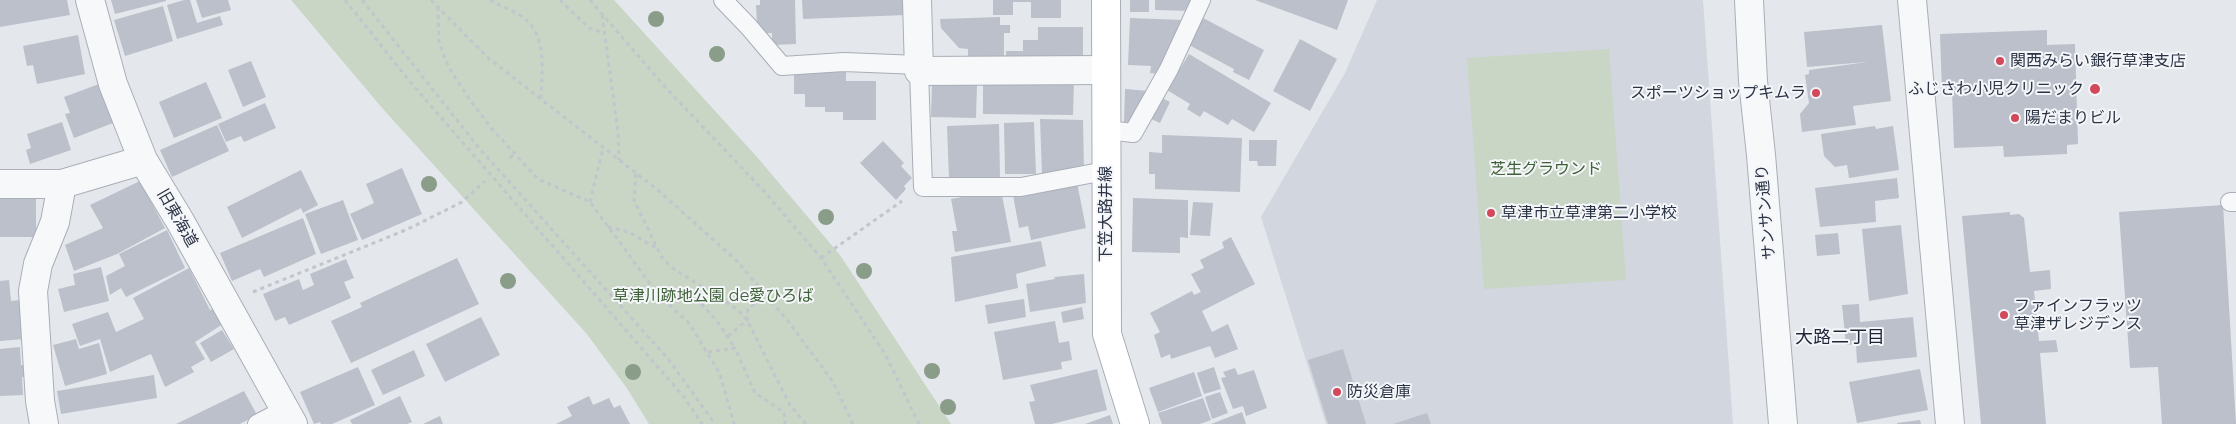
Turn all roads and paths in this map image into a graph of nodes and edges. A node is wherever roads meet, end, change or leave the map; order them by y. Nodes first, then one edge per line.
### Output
1 (90, 0) edge
2 (345, 0) edge
3 (362, 0) edge
4 (431, 0) edge
5 (490, 0) edge
6 (560, 0) edge
7 (590, 0) edge
8 (723, 0) edge
9 (917, 0) edge
10 (1106, 0) edge
11 (1201, 0) edge
12 (1749, 0) edge
13 (1912, 0) edge
14 (438, 7) junction
15 (602, 14) junction
16 (604, 33) junction
17 (919, 68) junction
18 (1106, 70) junction
19 (541, 99) junction
20 (1107, 130) junction
21 (603, 148) junction
22 (515, 154) junction
23 (510, 158) dead end
24 (143, 160) junction
25 (619, 161) junction
26 (1105, 171) junction
27 (636, 173) junction
28 (485, 181) dead end
29 (0, 184) edge
30 (62, 184) junction
31 (923, 187) junction
32 (590, 202) junction
33 (607, 227) junction
34 (656, 248) junction
35 (821, 258) junction
36 (658, 293) junction
37 (765, 294) junction
38 (227, 306) junction
39 (746, 320) junction
40 (728, 336) junction
41 (735, 348) junction
42 (708, 352) junction
43 (790, 405) junction
44 (784, 412) junction
45 (289, 417) edge
46 (44, 424) edge
47 (257, 424) edge
48 (702, 424) edge
49 (715, 424) edge
50 (734, 424) edge
51 (785, 424) edge
52 (806, 424) edge
53 (853, 424) edge
54 (919, 424) edge
55 (1135, 424) edge
56 (1783, 424) edge
57 (1950, 424) edge

1 - 24 street, 旧東海道
2 - 48 path
3 - 49 path
4 - 14 path
5 - 19 path
6 - 16 path
7 - 15 path
8 - 17 lane
9 - 17 street
10 - 18 main road, 下笠大路井線
11 - 20 lane
12 - 56 street, サンサン通り
13 - 57 street
14 - 19 path
14 - 22 path
15 - 16 path
15 - 35 path
16 - 25 path
17 - 18 street
17 - 31 lane
18 - 20 main road, 下笠大路井線
19 - 21 path
20 - 26 main road, 下笠大路井線
21 - 25 path
21 - 32 path
22 - 23 path
22 - 32 path
24 - 30 street
24 - 38 street, 旧東海道
25 - 27 path
26 - 31 lane
26 - 55 main road, 下笠大路井線
27 - 34 path
27 - 37 path
28 - 38 path
29 - 30 street
30 - 46 street
31 - 35 path
32 - 33 path
33 - 34 path
33 - 36 path
34 - 39 path
35 - 54 path
36 - 40 path
36 - 42 path
37 - 39 path
37 - 53 path
38 - 45 street, 旧東海道
39 - 40 path
39 - 43 path
40 - 41 path
41 - 42 path
41 - 44 path
42 - 50 path
43 - 44 path
43 - 52 path
44 - 51 path
45 - 47 lane

